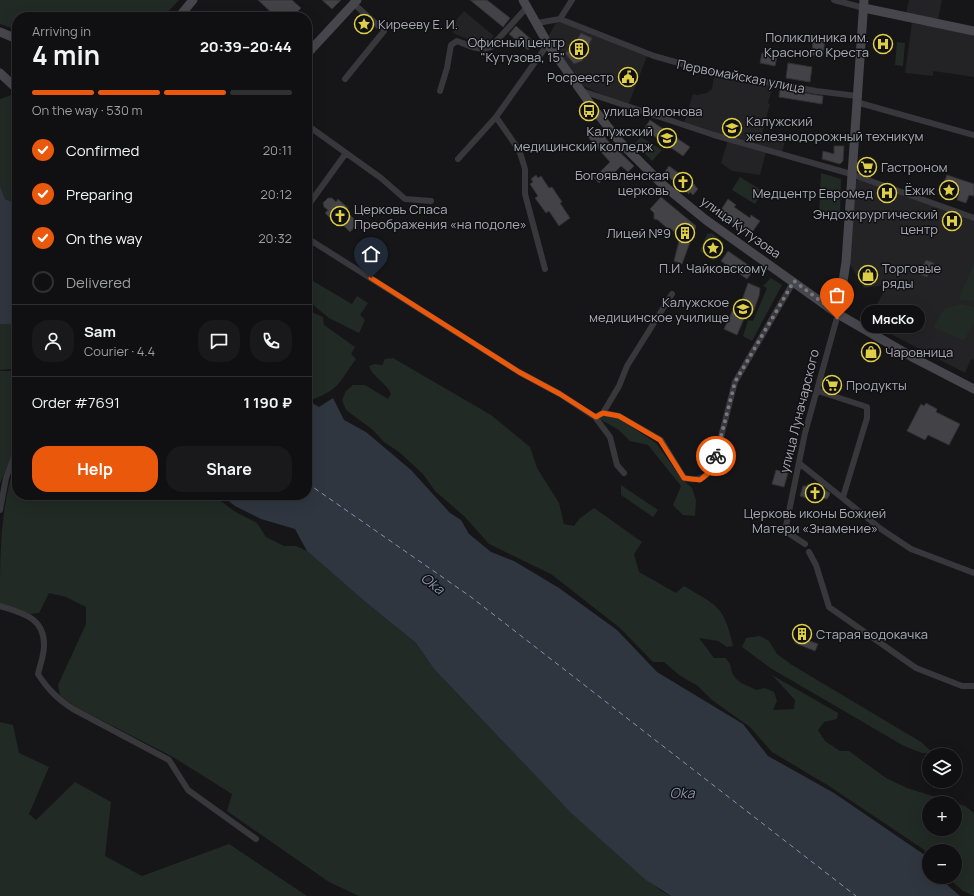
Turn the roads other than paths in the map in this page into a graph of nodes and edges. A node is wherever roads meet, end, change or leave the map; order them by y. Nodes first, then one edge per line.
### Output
1 (193, 0) edge
2 (572, 0) edge
3 (834, 0) edge
4 (355, 2) edge
5 (526, 3) edge
6 (864, 4) edge
7 (183, 12) edge
8 (560, 19) junction
9 (537, 23) junction
10 (974, 31) edge
11 (0, 32) edge
12 (12, 37) edge
13 (548, 44) junction
14 (312, 49) edge
15 (0, 73) edge
16 (345, 79) dead end
17 (12, 84) edge
18 (580, 90) junction
19 (440, 91) dead end
20 (856, 99) junction
21 (496, 117) junction
22 (312, 129) edge
23 (974, 135) edge
24 (346, 153) junction
25 (458, 159) dead end
26 (851, 174) junction
27 (312, 200) edge
28 (431, 201) dead end
29 (974, 218) edge
30 (312, 241) edge
31 (545, 269) dead end
32 (794, 281) junction
33 (672, 294) dead end
34 (838, 314) junction
35 (974, 389) edge
36 (818, 391) junction
37 (603, 413) junction
38 (596, 417) junction
39 (12, 462) edge
40 (799, 463) junction
41 (624, 473) dead end
42 (843, 497) junction
43 (0, 510) edge
44 (805, 544) dead end
45 (809, 552) dead end
46 (974, 573) edge
47 (0, 606) edge
48 (974, 686) edge
49 (256, 839) dead end

1 - 7 main road
2 - 8 street
3 - 6 street
4 - 14 main road
4 - 16 street
5 - 9 main road, улица Кутузова
5 - 19 street
6 - 10 main road
6 - 20 main road, улица Луначарского
8 - 9 street
8 - 20 street, Первомайская улица
9 - 13 main road, улица Кутузова
11 - 12 main road
13 - 18 main road, улица Кутузова
13 - 21 street
15 - 17 main road
18 - 26 street
18 - 32 main road, улица Кутузова
20 - 23 street, Первомайская улица
20 - 26 main road, улица Луначарского
21 - 25 street
21 - 31 street
22 - 24 street
24 - 27 street
24 - 28 street
26 - 29 street
26 - 34 main road, улица Луначарского
30 - 38 street
32 - 34 main road, улица Кутузова
32 - 37 street
33 - 37 street
34 - 35 main road, улица Кутузова
34 - 36 street, улица Луначарского
36 - 40 street, улица Луначарского
36 - 42 street
37 - 38 street
38 - 41 street
39 - 43 street
40 - 42 street
40 - 44 street, улица Луначарского
42 - 46 street
45 - 48 street
47 - 49 street

